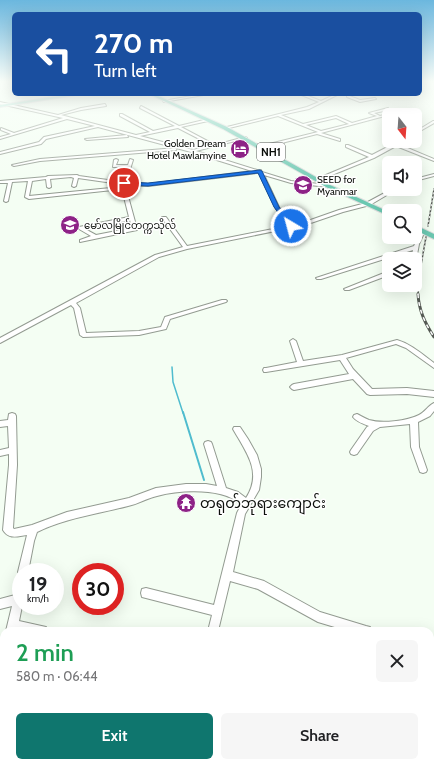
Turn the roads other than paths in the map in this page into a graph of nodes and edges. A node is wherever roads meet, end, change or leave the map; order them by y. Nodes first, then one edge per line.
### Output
1 (67, 118) joint
2 (126, 118) edge
3 (161, 118) edge
4 (202, 118) edge
5 (267, 118) edge
6 (284, 118) edge
7 (333, 118) edge
8 (338, 118) edge
9 (372, 118) edge
10 (207, 120) junction
11 (434, 122) edge
12 (350, 123) junction
13 (98, 126) junction
14 (177, 126) junction
15 (303, 126) junction
16 (225, 128) junction
17 (2, 129) dead end
18 (422, 129) edge
19 (114, 130) junction
20 (101, 132) dead end
21 (152, 132) junction
22 (320, 133) junction
23 (15, 134) junction
24 (133, 136) junction
25 (0, 138) edge
26 (245, 138) junction
27 (87, 140) dead end
28 (339, 140) dead end
29 (215, 146) junction
30 (347, 146) dead end
31 (262, 147) junction
32 (391, 148) edge
33 (404, 148) edge
34 (182, 149) junction
35 (192, 151) junction
36 (0, 153) edge
37 (373, 157) junction
38 (116, 160) dead end
39 (131, 160) dead end
40 (433, 160) dead end
41 (14, 165) dead end
42 (130, 166) junction
43 (260, 171) junction
44 (434, 175) edge
45 (77, 176) junction
46 (48, 177) junction
47 (422, 178) edge
48 (30, 179) junction
49 (316, 180) junction
50 (10, 181) junction
51 (0, 182) edge
52 (123, 185) junction
53 (74, 186) dead end
54 (328, 186) junction
55 (48, 188) dead end
56 (382, 196) edge
57 (6, 201) dead end
58 (368, 204) junction
59 (382, 211) edge
60 (132, 218) junction
61 (164, 218) dead end
62 (110, 222) junction
63 (95, 225) junction
64 (291, 226) junction
65 (423, 231) joint
66 (117, 233) junction
67 (433, 235) edge
68 (101, 236) junction
69 (95, 237) junction
70 (82, 241) dead end
71 (416, 247) junction
72 (186, 248) junction
73 (415, 252) edge
74 (382, 276) edge
75 (319, 278) dead end
76 (347, 289) dead end
77 (224, 301) dead end
78 (72, 302) junction
79 (0, 341) edge
80 (293, 341) dead end
81 (342, 357) junction
82 (301, 364) junction
83 (434, 366) edge
84 (266, 370) dead end
85 (354, 376) junction
86 (294, 387) dead end
87 (434, 394) edge
88 (434, 406) edge
89 (357, 417) dead end
90 (414, 421) junction
91 (0, 424) edge
92 (377, 425) junction
93 (237, 429) dead end
94 (208, 444) dead end
95 (13, 450) junction
96 (354, 452) dead end
97 (0, 453) edge
98 (423, 470) dead end
99 (224, 492) junction
100 (246, 505) junction
101 (34, 529) junction
102 (25, 563) edge
103 (227, 575) junction
104 (146, 592) dead end
105 (12, 597) edge
106 (0, 604) edge
107 (218, 611) junction
108 (15, 615) edge
109 (12, 627) edge
110 (214, 627) edge
111 (352, 627) edge

1 - 13 street
1 - 23 street
2 - 21 street
3 - 14 street
4 - 10 highway, NH1
5 - 16 street
6 - 15 street
7 - 15 street
8 - 12 street
9 - 12 street
10 - 14 street
10 - 16 highway, NH1
11 - 18 street
12 - 22 street
13 - 19 street
13 - 36 street
14 - 21 street
14 - 29 street
15 - 22 street
16 - 26 highway, NH1
17 - 23 street
19 - 20 street
19 - 24 street
21 - 24 street
22 - 28 street
22 - 31 street
23 - 25 street
24 - 27 street
24 - 34 street
26 - 29 street
26 - 31 highway, NH1
29 - 35 street
30 - 37 street
31 - 49 highway, NH1
32 - 37 street
33 - 40 street
34 - 35 street
34 - 41 street
35 - 43 street
37 - 49 street
38 - 42 street
39 - 42 street
42 - 52 street
43 - 52 street
43 - 54 street
43 - 64 street
44 - 47 street
45 - 46 street
45 - 52 street
45 - 53 street
46 - 48 street
46 - 55 street
48 - 50 street
48 - 52 street
49 - 54 highway, NH1
50 - 51 street
50 - 57 street
52 - 60 street
54 - 58 highway, NH1
56 - 58 street
58 - 59 highway, NH1
58 - 64 street
60 - 62 street
60 - 66 street
61 - 72 street
62 - 63 street
62 - 66 street
63 - 68 street
63 - 69 street
64 - 72 street
65 - 67 highway
65 - 71 street
66 - 68 street
68 - 69 street
69 - 70 street
71 - 73 street
71 - 75 street
72 - 78 street
74 - 76 street
77 - 78 street
78 - 79 street
80 - 82 street
81 - 82 street
81 - 83 street
81 - 85 street
82 - 84 street
85 - 86 street
85 - 87 street
88 - 90 street
89 - 92 street
90 - 92 street
90 - 98 street
91 - 95 street
92 - 96 street
93 - 100 street
94 - 99 street
95 - 97 street
95 - 101 street
99 - 100 street
99 - 101 street
100 - 103 street
101 - 102 street
103 - 107 street
103 - 111 street
104 - 107 street
105 - 106 street
107 - 110 street
108 - 109 street

